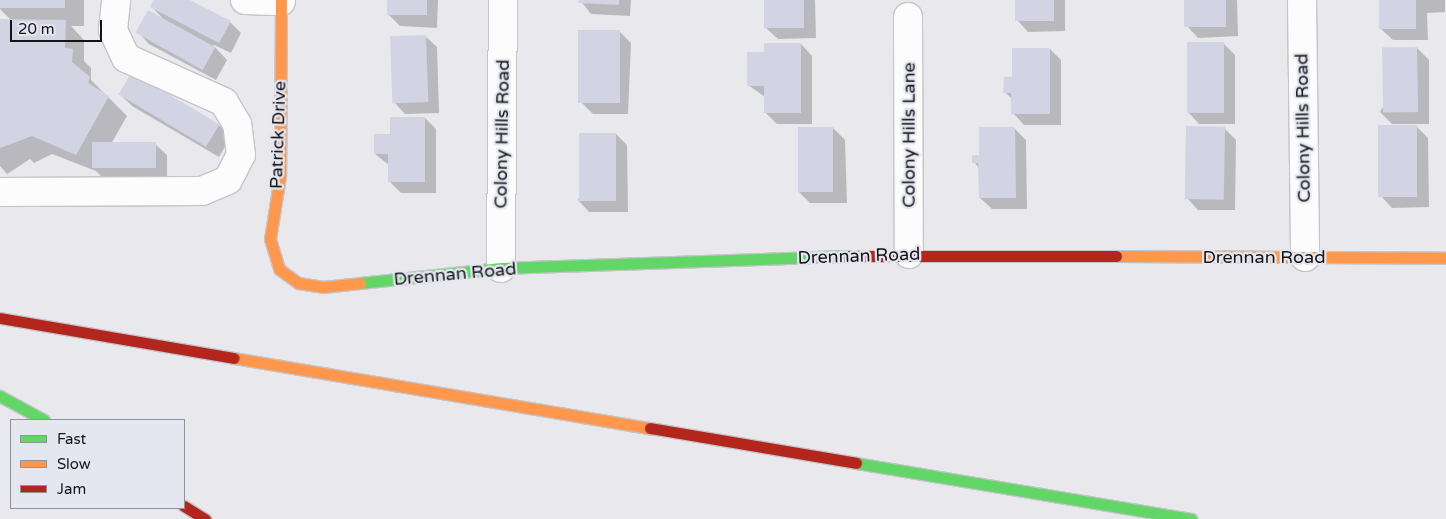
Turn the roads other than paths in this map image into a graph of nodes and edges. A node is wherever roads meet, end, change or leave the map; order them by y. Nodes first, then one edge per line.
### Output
1 (116, 0) edge
2 (245, 0) edge
3 (503, 0) edge
4 (1302, 0) edge
5 (281, 1) edge
6 (908, 17) dead end
7 (0, 192) edge
8 (909, 254) junction
9 (1305, 257) junction
10 (1446, 258) edge
11 (501, 268) junction
12 (279, 269) joint
13 (0, 318) edge
14 (0, 396) edge
15 (42, 419) edge
16 (185, 507) edge
17 (205, 519) edge
18 (1191, 519) edge

1 - 7 street
2 - 5 street
3 - 11 street, Colony Hills Road
4 - 9 street, Colony Hills Road
5 - 12 main road, Patrick Drive
6 - 8 street, Colony Hills Lane
8 - 9 main road, Drennan Road
8 - 11 main road, Drennan Road
9 - 10 main road, Drennan Road
11 - 12 main road, Drennan Road
13 - 18 main road
14 - 15 main road
16 - 17 main road

